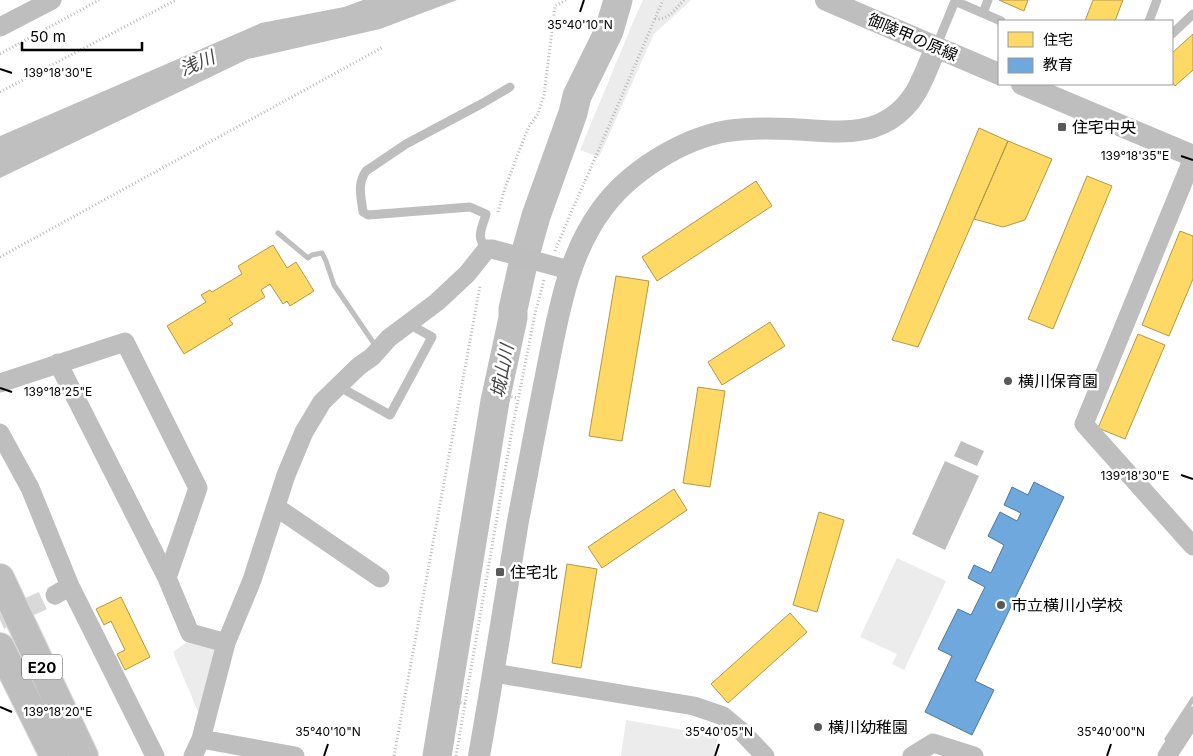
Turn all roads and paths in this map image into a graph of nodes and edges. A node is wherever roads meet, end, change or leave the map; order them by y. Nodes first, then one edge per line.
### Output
1 (52, 0) edge
2 (99, 0) edge
3 (176, 0) edge
4 (566, 0) edge
5 (663, 0) edge
6 (684, 0) edge
7 (826, 0) edge
8 (988, 0) edge
9 (1157, 0) edge
10 (955, 1) edge
11 (982, 14) junction
12 (1193, 14) edge
13 (655, 19) junction
14 (998, 20) edge
15 (1149, 20) edge
16 (0, 27) edge
17 (1173, 33) edge
18 (936, 47) junction
19 (383, 48) dead end
20 (0, 54) edge
21 (998, 74) edge
22 (1024, 85) edge
23 (510, 87) dead end
24 (0, 92) edge
25 (1193, 157) edge
26 (497, 216) dead end
27 (490, 249) junction
28 (0, 257) edge
29 (559, 267) junction
30 (409, 324) junction
31 (58, 363) junction
32 (0, 383) edge
33 (338, 386) junction
34 (508, 396) dead end
35 (518, 398) dead end
36 (0, 433) edge
37 (276, 507) junction
38 (1193, 546) edge
39 (0, 578) edge
40 (167, 578) junction
41 (380, 578) dead end
42 (226, 643) junction
43 (0, 647) edge
44 (494, 673) junction
45 (457, 702) dead end
46 (466, 704) dead end
47 (1193, 716) edge
48 (201, 739) junction
49 (1171, 754) edge
50 (54, 756) edge
51 (84, 756) edge
52 (155, 756) edge
53 (193, 756) edge
54 (295, 756) edge
55 (394, 756) edge
56 (479, 756) edge
57 (765, 756) edge
58 (912, 756) edge
59 (974, 756) edge

1 - 16 street
2 - 20 path
3 - 24 path
4 - 26 path
5 - 13 path
6 - 13 path
7 - 18 street, 御陵甲の原線
8 - 11 lane
9 - 15 lane
10 - 11 lane
10 - 18 lane
11 - 14 lane
12 - 17 lane
13 - 29 path
18 - 21 street, 御陵甲の原線
18 - 29 street
19 - 28 path
22 - 25 street
23 - 27 lane
25 - 38 street
27 - 29 street
27 - 30 street
27 - 55 path
29 - 44 street
30 - 33 street
30 - 33 lane
31 - 32 street
31 - 40 street
31 - 40 street
33 - 37 street
34 - 35 path
36 - 52 street
37 - 41 street
37 - 42 street
39 - 51 highway, E20
40 - 42 street
42 - 48 street
43 - 50 highway, E20
44 - 56 street
44 - 57 street
45 - 46 path
47 - 49 street
48 - 53 street
48 - 54 street
58 - 59 street

